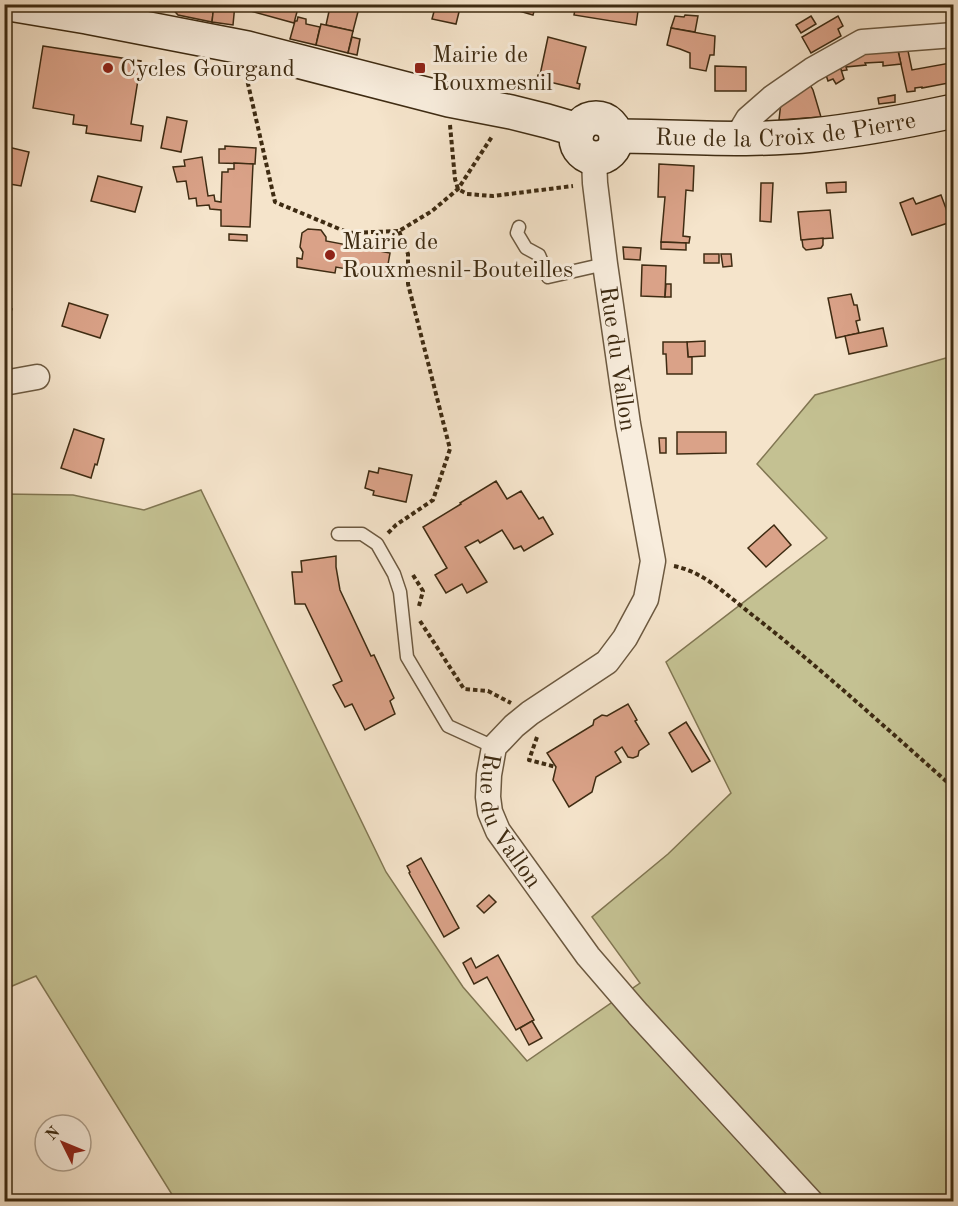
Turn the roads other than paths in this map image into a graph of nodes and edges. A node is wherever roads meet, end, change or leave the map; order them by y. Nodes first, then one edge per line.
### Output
1 (9, 4) edge
2 (954, 35) edge
3 (954, 111) edge
4 (736, 138) junction
5 (602, 159) junction
6 (519, 227) dead end
7 (604, 264) junction
8 (37, 377) dead end
9 (4, 383) edge
10 (338, 534) dead end
11 (494, 747) junction
12 (811, 1202) edge

1 - 5 main road
2 - 4 street
3 - 4 main road, Rue de la Croix de Pierre
4 - 5 main road, Rue de la Croix de Pierre
5 - 7 street, Rue du Vallon
6 - 7 lane
7 - 11 street, Rue du Vallon
8 - 9 street
10 - 11 lane
11 - 12 street, Rue du Vallon

